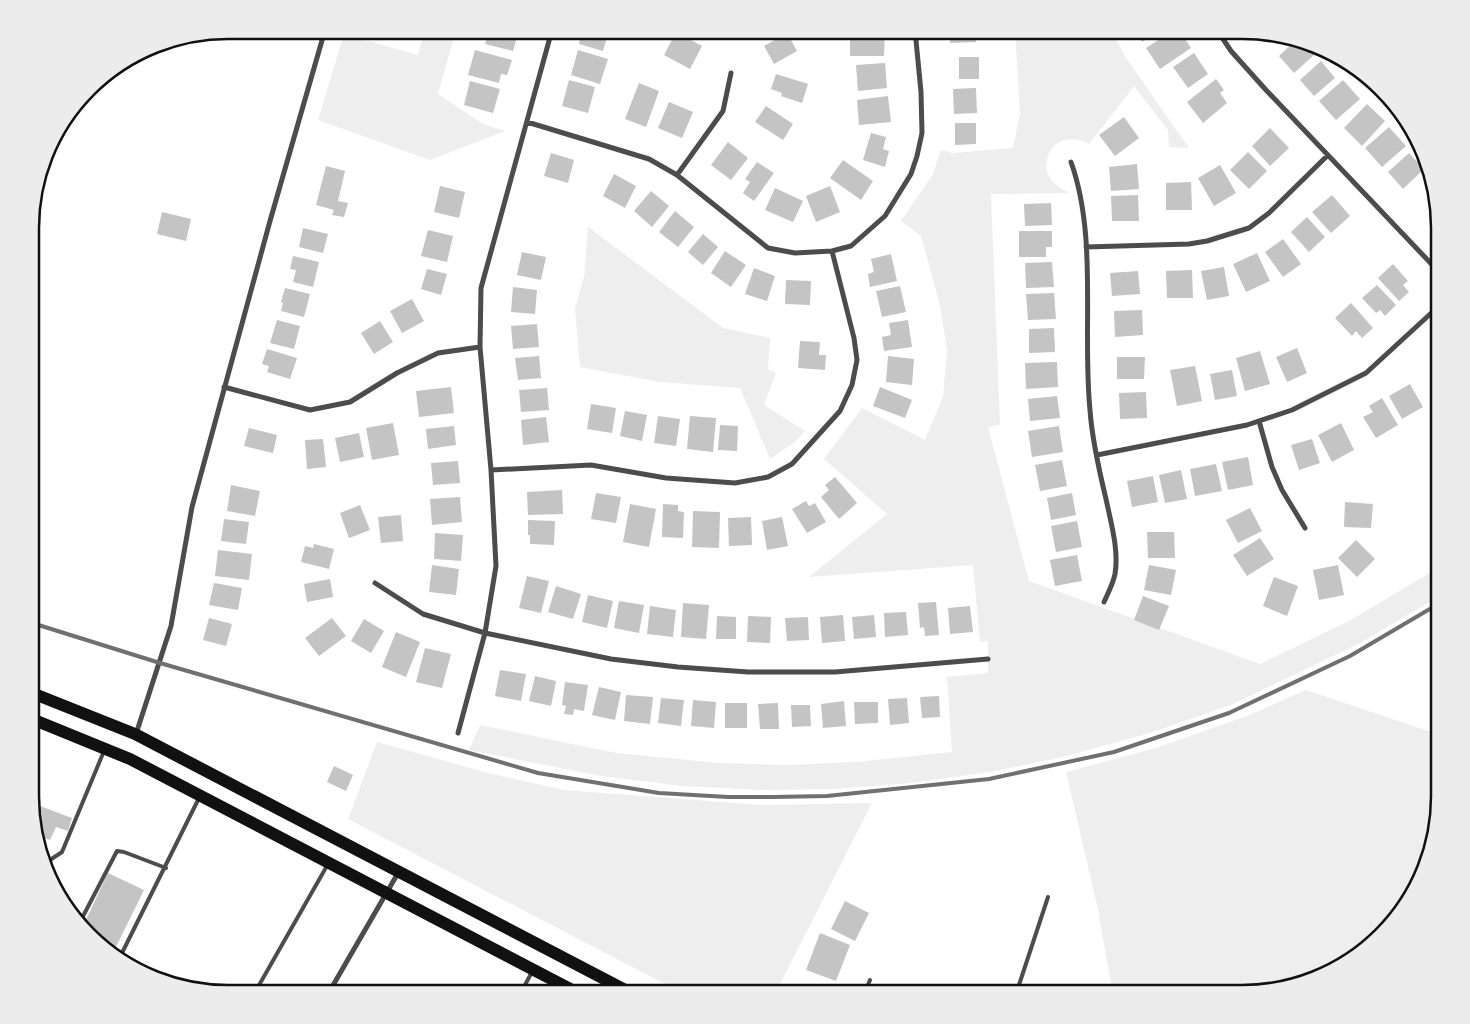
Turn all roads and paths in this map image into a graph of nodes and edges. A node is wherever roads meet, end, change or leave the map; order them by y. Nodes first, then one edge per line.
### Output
1 (323, 39) edge
2 (550, 39) edge
3 (916, 39) edge
4 (1223, 39) edge
5 (731, 73) dead end
6 (527, 122) junction
7 (1328, 155) junction
8 (1071, 162) dead end
9 (677, 175) junction
10 (1086, 247) junction
11 (832, 251) junction
12 (1431, 264) edge
13 (1431, 313) edge
14 (480, 347) junction
15 (224, 387) junction
16 (1259, 421) junction
17 (1097, 455) junction
18 (492, 470) junction
19 (1305, 528) dead end
20 (376, 584) dead end
21 (1104, 602) dead end
22 (485, 633) junction
23 (988, 659) dead end
24 (39, 696) edge
25 (39, 724) edge
26 (458, 733) dead end
27 (135, 734) junction
28 (105, 749) junction
29 (200, 796) junction
30 (50, 860) edge
31 (329, 862) junction
32 (166, 868) junction
33 (399, 872) junction
34 (387, 892) junction
35 (1048, 898) dead end
36 (83, 917) edge
37 (122, 953) edge
38 (534, 970) junction
39 (870, 980) dead end
40 (259, 985) edge
41 (333, 985) edge
42 (525, 985) edge
43 (563, 985) edge
44 (616, 985) edge
45 (868, 985) edge
46 (1019, 985) edge

1 - 15 street
2 - 6 street
3 - 11 street
4 - 7 street
5 - 9 street
6 - 9 street
6 - 14 street
7 - 10 street
7 - 12 street
8 - 10 street
9 - 11 street
10 - 17 street
11 - 18 street
13 - 16 street
14 - 15 street
14 - 18 street
15 - 27 street
16 - 17 street
16 - 19 street
17 - 21 street
18 - 22 street
20 - 22 street
22 - 23 street
22 - 26 street
24 - 27 main road
25 - 28 main road
27 - 33 main road
28 - 29 main road
28 - 30 lane
29 - 31 main road
29 - 32 lane
31 - 34 main road
31 - 40 lane
32 - 36 lane
32 - 37 lane
33 - 34 street
33 - 44 main road
34 - 38 main road
34 - 41 street
35 - 46 lane
38 - 42 lane
38 - 43 main road
39 - 45 lane

